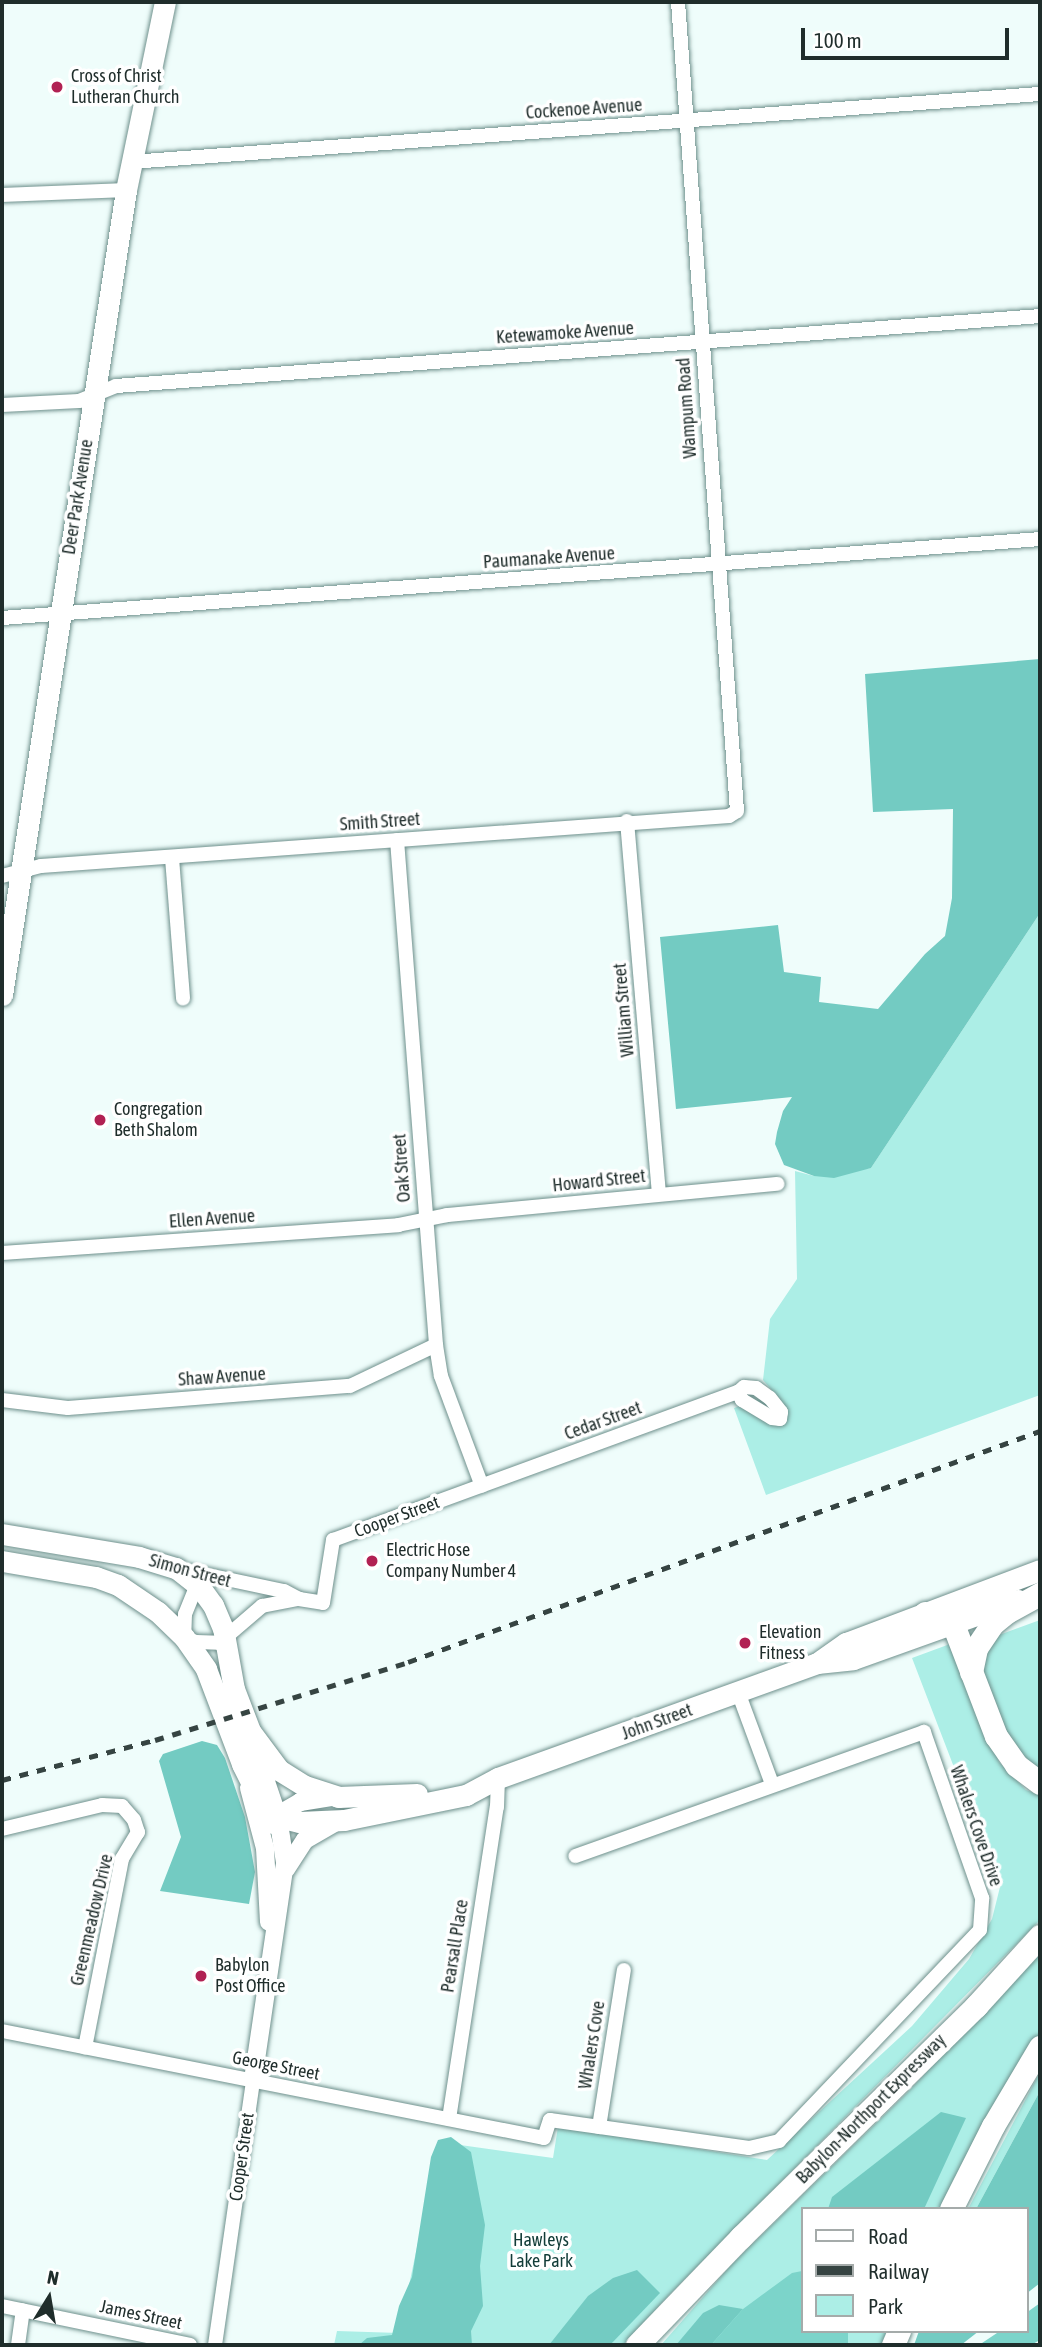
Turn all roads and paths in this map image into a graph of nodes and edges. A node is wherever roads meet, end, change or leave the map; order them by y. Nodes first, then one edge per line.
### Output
1 (165, 2) edge
2 (678, 2) edge
3 (1040, 94) edge
4 (686, 121) junction
5 (131, 162) junction
6 (126, 190) junction
7 (2, 195) edge
8 (1040, 316) edge
9 (702, 341) junction
10 (94, 393) junction
11 (2, 405) edge
12 (1040, 539) edge
13 (718, 564) junction
14 (60, 615) junction
15 (2, 618) edge
16 (737, 811) joint
17 (626, 821) junction
18 (397, 840) junction
19 (172, 858) junction
20 (23, 870) junction
21 (2, 876) edge
22 (2, 995) edge
23 (183, 999) dead end
24 (778, 1185) dead end
25 (659, 1195) junction
26 (425, 1218) junction
27 (2, 1253) edge
28 (436, 1345) junction
29 (738, 1392) dead end
30 (2, 1400) edge
31 (482, 1486) junction
32 (2, 1534) edge
33 (2, 1545) edge
34 (54, 1545) junction
35 (2, 1561) edge
36 (176, 1567) joint
37 (1040, 1570) edge
38 (206, 1582) junction
39 (1040, 1593) edge
40 (299, 1599) junction
41 (323, 1603) joint
42 (925, 1613) junction
43 (953, 1624) junction
44 (184, 1637) junction
45 (225, 1640) junction
46 (817, 1663) junction
47 (971, 1672) junction
48 (738, 1692) junction
49 (250, 1731) junction
50 (242, 1764) junction
51 (498, 1778) junction
52 (1040, 1783) edge
53 (772, 1784) junction
54 (338, 1797) junction
55 (278, 1817) junction
56 (344, 1820) junction
57 (2, 1829) edge
58 (265, 1848) junction
59 (575, 1856) dead end
60 (284, 1872) junction
61 (1040, 1936) edge
62 (268, 1968) junction
63 (624, 1970) dead end
64 (2, 2031) edge
65 (85, 2047) junction
66 (1040, 2048) edge
67 (253, 2080) junction
68 (449, 2119) junction
69 (599, 2127) junction
70 (544, 2138) joint
71 (952, 2207) edge
72 (699, 2280) junction
73 (2, 2306) edge
74 (23, 2311) junction
75 (18, 2345) edge
76 (190, 2345) edge
77 (215, 2345) edge
78 (637, 2345) edge
79 (647, 2345) edge

1 - 5 main road, Deer Park Avenue
2 - 4 street, Wampum Road
3 - 4 street, Cockenoe Avenue
4 - 5 street, Cockenoe Avenue
4 - 9 street, Wampum Road
5 - 6 main road, Deer Park Avenue
6 - 7 street
6 - 10 main road, Deer Park Avenue
8 - 9 street, Ketewamoke Avenue
9 - 10 street, Ketewamoke Avenue
9 - 13 street, Wampum Road
10 - 11 street, Ketewamoke Avenue
10 - 14 main road, Deer Park Avenue
12 - 13 street, Paumanake Avenue
13 - 14 street, Paumanake Avenue
13 - 16 street, Wampum Road
14 - 15 street, Paumanake Avenue
14 - 20 main road, Deer Park Avenue
16 - 17 street, Smith Street
17 - 18 street, Smith Street
17 - 25 street, William Street
18 - 19 street, Smith Street
18 - 26 street, Oak Street
19 - 20 street, Smith Street
19 - 23 street
20 - 21 street, Smith Street
20 - 22 main road, Deer Park Avenue
24 - 25 street, Howard Street
25 - 26 street, Howard Street
26 - 27 street, Ellen Avenue
26 - 28 street, Oak Street
28 - 30 street, Shaw Avenue
28 - 31 street, Oak Street
29 - 31 street, Cedar Street
31 - 41 street, Cooper Street
32 - 34 main road, Simon Street
33 - 34 main road, Simon Street
34 - 36 main road, Simon Street
35 - 44 main road
36 - 38 main road, Cooper Street
37 - 42 main road, John Street
38 - 40 street, Simon Street
38 - 44 street
38 - 45 main road, Cooper Street
39 - 43 main road, John Street
39 - 47 main road
40 - 41 street, Simon Street
40 - 45 street
42 - 43 main road
42 - 46 main road, John Street
43 - 46 main road, John Street
43 - 47 main road
44 - 45 street
44 - 50 main road
45 - 49 main road, Cooper Street
46 - 48 main road, John Street
47 - 52 main road
48 - 51 main road, John Street
48 - 53 street
49 - 54 main road, John Street
49 - 55 street, Cooper Street
50 - 55 main road
50 - 58 street, Cooper Street
51 - 54 main road, John Street
51 - 56 main road, John Street
51 - 68 street, Pearsall Place
53 - 59 street, Whalers Cove Drive
53 - 69 street, Whalers Cove Drive
54 - 55 street, John Street
55 - 56 main road, John Street
55 - 58 street
55 - 60 street, Cooper Street
56 - 60 street, John Street
57 - 65 street, Greenmeadow Drive
58 - 62 street, Cooper Street
60 - 62 street, Cooper Street
61 - 72 main road, Babylon-Northport Expressway
62 - 67 street, Cooper Street
63 - 69 street, Whalers Cove
64 - 65 street, George Street
65 - 67 street, George Street
66 - 71 main road
67 - 68 street, George Street
67 - 77 street, Cooper Street
68 - 70 street, George Street
69 - 70 street, Whalers Cove Drive
72 - 78 main road
72 - 79 main road
73 - 74 street, James Street
74 - 75 street
74 - 76 street, James Street

